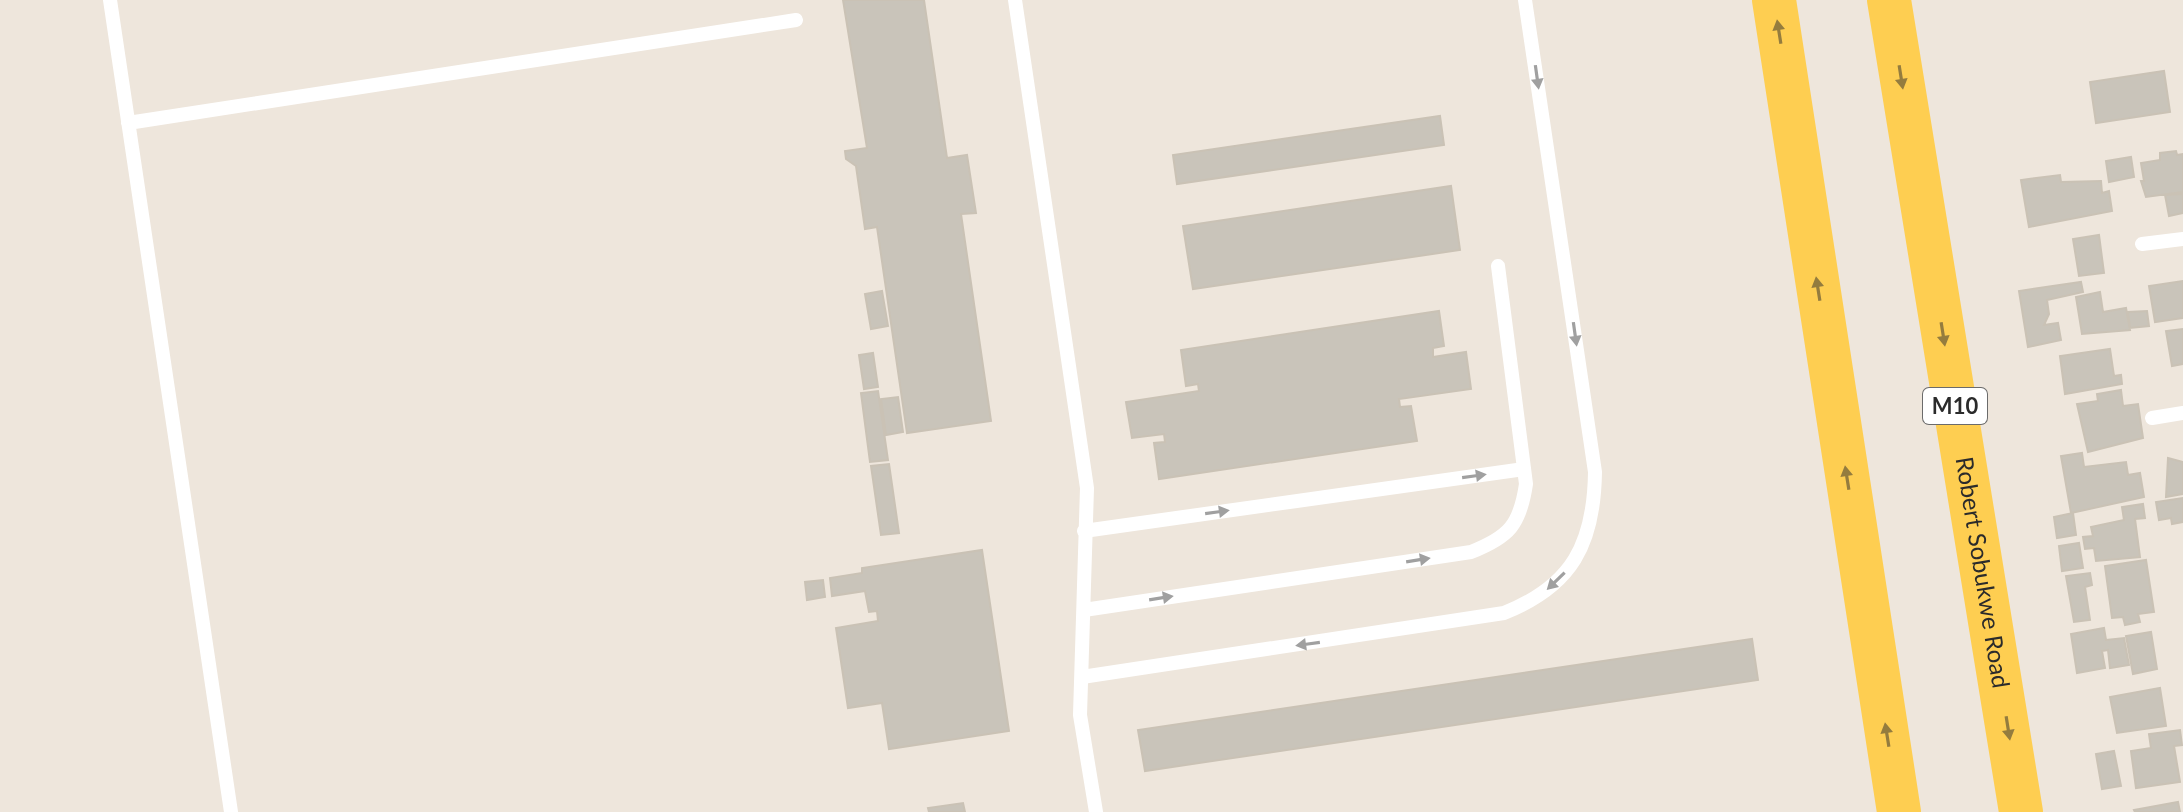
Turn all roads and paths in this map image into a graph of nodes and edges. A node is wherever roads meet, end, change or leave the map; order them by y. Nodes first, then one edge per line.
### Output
1 (110, 0) edge
2 (1015, 0) edge
3 (1525, 0) edge
4 (1774, 0) edge
5 (1889, 0) edge
6 (796, 20) dead end
7 (128, 123) junction
8 (2183, 239) edge
9 (2142, 244) dead end
10 (1498, 266) dead end
11 (2183, 413) edge
12 (2152, 418) dead end
13 (1524, 469) junction
14 (1084, 531) junction
15 (1084, 610) junction
16 (1082, 677) junction
17 (231, 812) edge
18 (1096, 812) edge
19 (1899, 812) edge
20 (2021, 812) edge

1 - 7 lane
2 - 14 lane
3 -> 16 lane
19 -> 4 main road
5 -> 20 main road, Robert Sobukwe Road / M10
6 - 7 lane
7 - 17 lane
8 - 9 lane
10 - 13 lane
11 - 12 lane
14 -> 13 lane
15 -> 13 lane
14 - 15 lane
15 - 16 lane
16 - 18 lane

